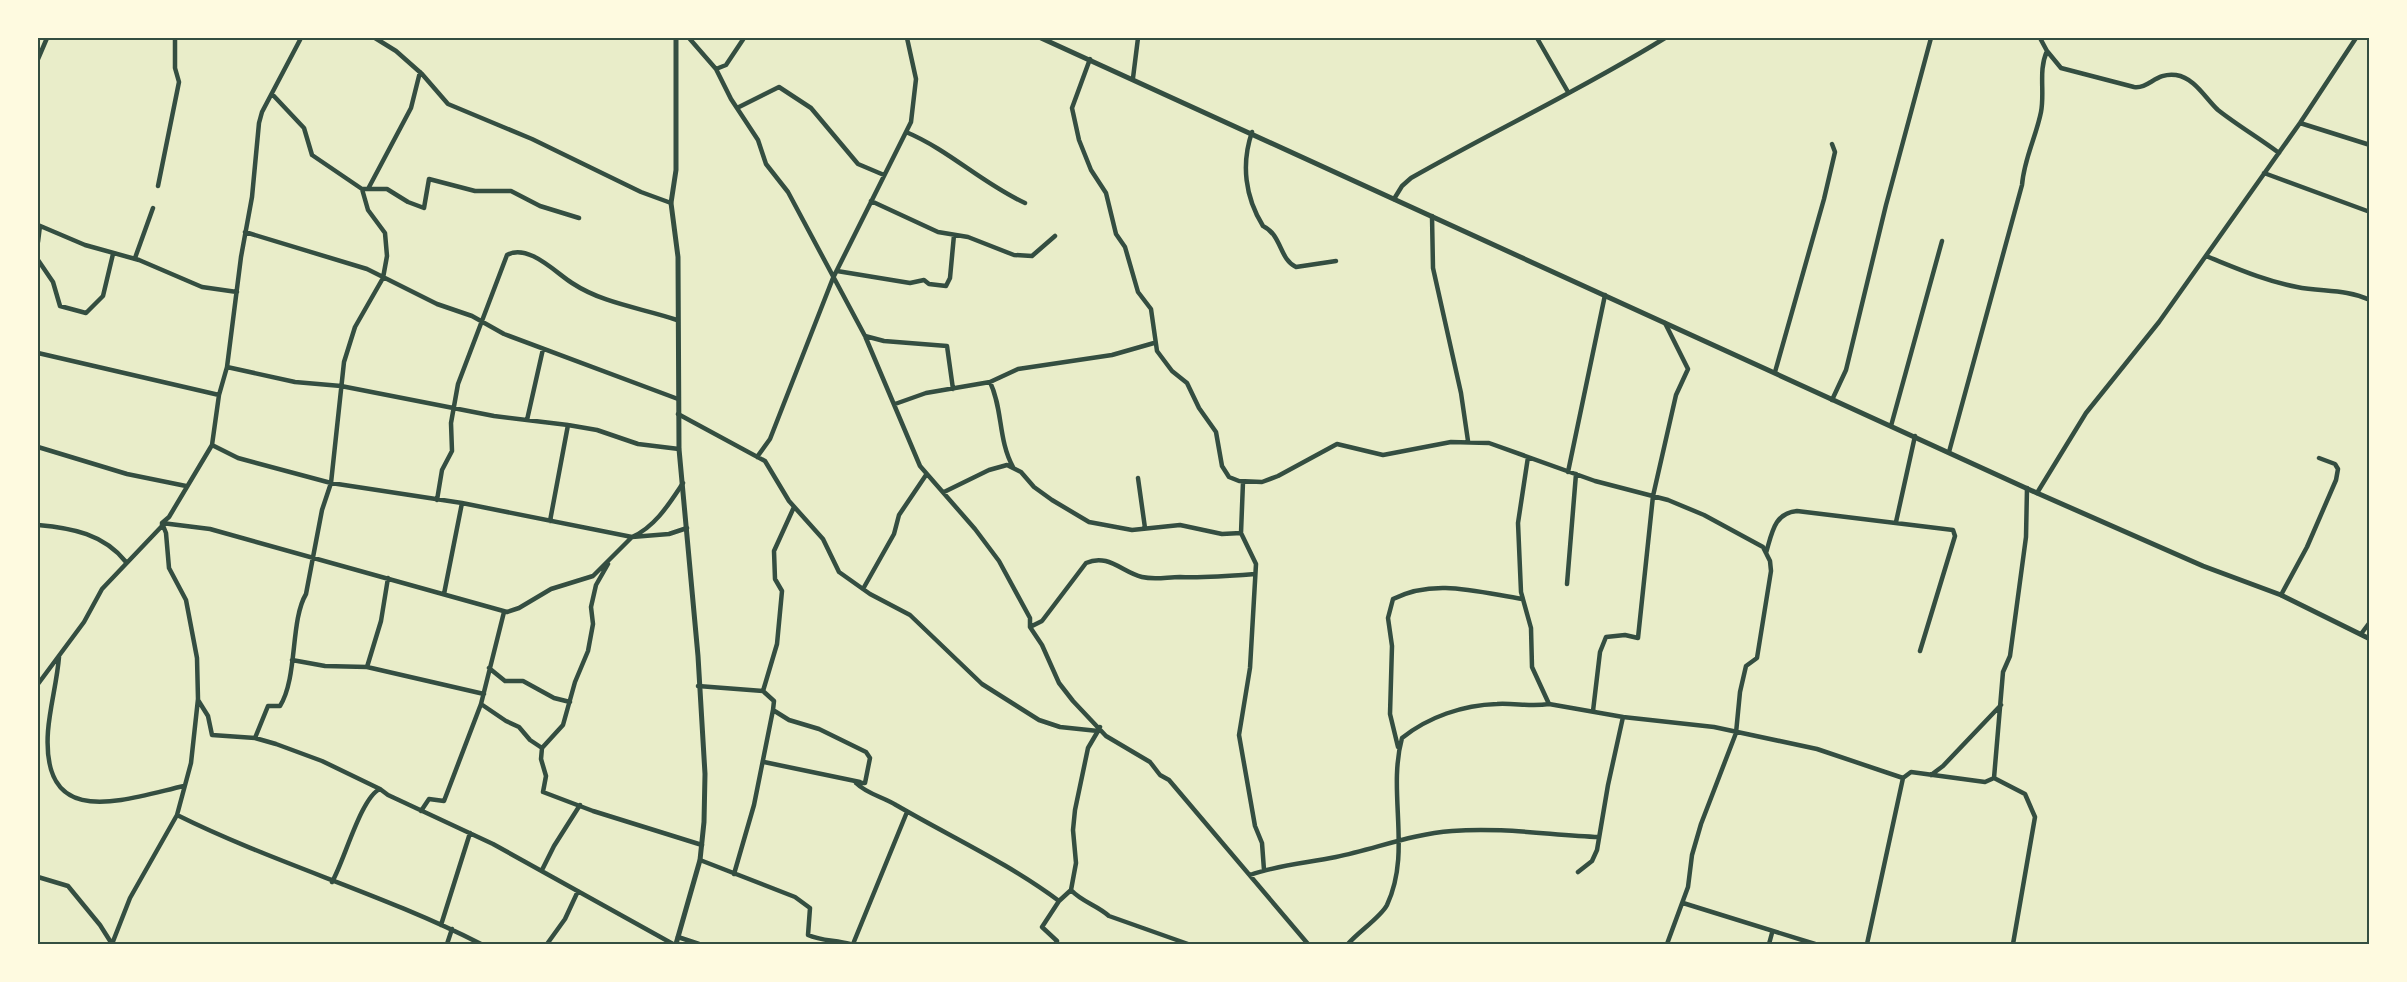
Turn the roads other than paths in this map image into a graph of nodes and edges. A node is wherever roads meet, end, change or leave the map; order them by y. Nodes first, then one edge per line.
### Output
1 (47, 38) edge
2 (175, 38) edge
3 (301, 38) edge
4 (375, 38) edge
5 (676, 38) edge
6 (689, 38) edge
7 (744, 38) edge
8 (907, 38) edge
9 (1041, 38) edge
10 (1138, 38) edge
11 (1537, 38) edge
12 (1665, 38) edge
13 (1931, 38) edge
14 (2040, 38) edge
15 (2356, 38) edge
16 (38, 42) edge
17 (44, 44) junction
18 (2047, 51) junction
19 (38, 59) edge
20 (1090, 59) junction
21 (716, 69) junction
22 (420, 72) junction
23 (1133, 78) junction
24 (1568, 92) junction
25 (272, 94) junction
26 (739, 107) junction
27 (2300, 123) junction
28 (906, 132) junction
29 (1252, 132) junction
30 (1832, 144) dead end
31 (2370, 145) edge
32 (2278, 153) junction
33 (2264, 173) junction
34 (884, 175) junction
35 (158, 186) dead end
36 (365, 189) junction
37 (1394, 199) junction
38 (872, 201) junction
39 (671, 203) junction
40 (1025, 203) dead end
41 (153, 208) dead end
42 (2370, 212) edge
43 (1432, 216) junction
44 (579, 218) dead end
45 (39, 226) edge
46 (245, 232) junction
47 (954, 235) junction
48 (1055, 236) dead end
49 (1942, 241) dead end
50 (38, 242) edge
51 (112, 254) junction
52 (2206, 256) junction
53 (135, 258) junction
54 (38, 260) edge
55 (1336, 261) dead end
56 (837, 271) junction
57 (383, 278) junction
58 (833, 278) junction
59 (237, 292) junction
60 (1605, 295) junction
61 (2370, 300) edge
62 (677, 320) junction
63 (483, 322) junction
64 (1665, 322) junction
65 (865, 336) junction
66 (1154, 343) junction
67 (543, 349) junction
68 (38, 353) edge
69 (227, 367) junction
70 (1774, 372) junction
71 (990, 381) junction
72 (341, 386) junction
73 (953, 389) junction
74 (219, 395) junction
75 (678, 399) junction
76 (1832, 400) junction
77 (895, 404) junction
78 (455, 408) junction
79 (678, 414) junction
80 (526, 420) junction
81 (568, 425) junction
82 (1892, 426) junction
83 (1915, 436) junction
84 (1468, 441) junction
85 (212, 445) junction
86 (38, 447) edge
87 (679, 449) junction
88 (1949, 452) junction
89 (757, 457) junction
90 (1528, 457) junction
91 (2319, 458) dead end
92 (1013, 467) junction
93 (1568, 472) junction
94 (1576, 474) junction
95 (926, 475) junction
96 (1138, 478) dead end
97 (1243, 482) junction
98 (331, 483) junction
99 (683, 483) junction
100 (186, 486) junction
101 (2027, 488) junction
102 (944, 492) junction
103 (2037, 493) junction
104 (1653, 496) junction
105 (437, 500) junction
106 (462, 503) junction
107 (794, 507) junction
108 (550, 520) junction
109 (1896, 522) junction
110 (162, 523) junction
111 (38, 525) edge
112 (687, 528) junction
113 (1145, 528) junction
114 (1241, 533) junction
115 (632, 537) junction
116 (1766, 553) junction
117 (613, 554) junction
118 (312, 560) junction
119 (126, 562) junction
120 (1254, 574) junction
121 (388, 578) junction
122 (1567, 584) dead end
123 (862, 589) junction
124 (444, 594) junction
125 (2281, 596) junction
126 (1522, 599) junction
127 (504, 612) junction
128 (2370, 622) edge
129 (1030, 627) junction
130 (2361, 634) junction
131 (2370, 639) edge
132 (1920, 651) dead end
133 (59, 655) junction
134 (292, 660) junction
135 (367, 667) junction
136 (489, 668) junction
137 (38, 684) edge
138 (698, 686) junction
139 (763, 691) junction
140 (484, 694) junction
141 (198, 699) junction
142 (570, 702) junction
143 (481, 704) junction
144 (1548, 704) junction
145 (2001, 705) junction
146 (773, 710) junction
147 (1593, 711) junction
148 (1623, 717) junction
149 (1099, 729) junction
150 (1736, 733) junction
151 (255, 738) junction
152 (542, 748) junction
153 (1398, 752) junction
154 (764, 762) junction
155 (1931, 775) junction
156 (1903, 778) junction
157 (1994, 778) junction
158 (865, 783) junction
159 (184, 786) junction
160 (380, 789) junction
161 (580, 805) junction
162 (421, 811) junction
163 (908, 812) junction
164 (177, 815) junction
165 (470, 833) junction
166 (1599, 837) junction
167 (1398, 841) junction
168 (702, 845) junction
169 (700, 860) junction
170 (542, 870) junction
171 (1264, 870) junction
172 (1578, 872) dead end
173 (734, 874) junction
174 (1250, 875) junction
175 (38, 877) edge
176 (332, 882) junction
177 (1071, 890) junction
178 (578, 891) junction
179 (1059, 901) junction
180 (1683, 903) junction
181 (441, 924) junction
182 (452, 929) junction
183 (1772, 933) junction
184 (678, 937) junction
185 (112, 945) edge
186 (447, 945) edge
187 (481, 945) edge
188 (547, 945) edge
189 (674, 945) edge
190 (699, 945) edge
191 (852, 945) edge
192 (1055, 945) edge
193 (1188, 945) edge
194 (1308, 945) edge
195 (1348, 945) edge
196 (1667, 945) edge
197 (1769, 945) edge
198 (1815, 945) edge
199 (1867, 945) edge
200 (2013, 945) edge

1 - 17 street
2 - 35 street
3 - 25 street
4 - 22 street
5 - 39 street
6 - 21 street
7 - 21 street
8 - 28 street
9 - 20 street
10 - 23 street
11 - 24 street
12 - 24 street
13 - 76 street
14 - 18 street
15 - 27 street
16 - 17 street
17 - 19 street
18 - 32 street
18 - 88 street
20 - 23 street
20 - 66 street
21 - 26 street
22 - 36 street
22 - 39 street
23 - 29 street
24 - 37 street
25 - 36 street
25 - 46 street
26 - 34 street
26 - 58 street
27 - 31 street
27 - 32 street
28 - 34 street
28 - 40 street
29 - 37 street
29 - 55 street
30 - 70 street
32 - 33 street
33 - 42 street
33 - 52 street
34 - 38 street
36 - 44 street
36 - 57 street
37 - 43 street
38 - 47 street
38 - 56 street
39 - 62 street
41 - 53 street
43 - 60 street
43 - 84 street
45 - 50 street
45 - 51 street
46 - 57 street
46 - 59 street
47 - 48 street
47 - 56 street
49 - 82 street
51 - 53 street
51 - 54 street
52 - 61 street
52 - 103 street
53 - 59 street
56 - 58 street
57 - 63 street
57 - 72 street
58 - 65 street
58 - 89 street
59 - 69 street
60 - 64 street
60 - 93 street
62 - 63 street
62 - 75 street
63 - 67 street
63 - 78 street
64 - 70 street
64 - 104 street
65 - 73 street
65 - 77 street
66 - 71 street
66 - 97 street
67 - 75 street
67 - 80 street
68 - 74 street
69 - 72 street
69 - 74 street
70 - 76 street
71 - 73 street
71 - 92 street
72 - 78 street
72 - 98 street
73 - 77 street
74 - 85 street
75 - 79 street
76 - 82 street
77 - 95 street
78 - 80 street
78 - 105 street
79 - 87 street
79 - 89 street
80 - 81 street
81 - 87 street
81 - 108 street
82 - 83 street
83 - 88 street
83 - 109 street
84 - 90 street
84 - 97 street
85 - 98 street
85 - 100 street
86 - 100 street
87 - 99 street
88 - 101 street
89 - 107 street
90 - 93 street
90 - 126 street
91 - 125 street
92 - 102 street
92 - 113 street
93 - 94 street
94 - 104 street
94 - 122 street
95 - 102 street
95 - 123 street
96 - 113 street
97 - 114 street
98 - 105 street
98 - 118 street
99 - 112 street
99 - 115 street
100 - 110 street
101 - 103 street
101 - 145 street
102 - 129 street
103 - 125 street
104 - 116 street
104 - 147 street
105 - 106 street
106 - 108 street
106 - 124 street
107 - 123 street
107 - 139 street
108 - 115 street
109 - 116 street
109 - 132 street
110 - 118 street
110 - 119 street
110 - 141 street
111 - 119 street
112 - 115 street
112 - 138 street
113 - 114 street
114 - 120 street
115 - 117 street
116 - 150 street
117 - 127 street
117 - 142 street
118 - 121 street
118 - 134 street
119 - 133 street
120 - 129 street
120 - 171 street
121 - 124 street
121 - 135 street
123 - 149 street
124 - 127 street
125 - 130 street
126 - 144 street
126 - 153 street
127 - 136 street
128 - 130 street
129 - 149 street
130 - 131 street
133 - 137 street
133 - 159 street
134 - 135 street
134 - 151 street
135 - 140 street
136 - 140 street
136 - 142 street
138 - 139 street
138 - 168 street
139 - 146 street
140 - 143 street
141 - 151 street
141 - 159 street
142 - 152 street
143 - 152 street
143 - 162 street
144 - 147 street
144 - 153 street
145 - 155 street
145 - 157 street
146 - 154 street
146 - 158 street
147 - 148 street
148 - 150 street
148 - 166 street
149 - 174 street
149 - 177 street
150 - 156 street
150 - 180 street
151 - 160 street
152 - 161 street
153 - 167 street
154 - 158 street
154 - 173 street
155 - 156 street
155 - 157 street
156 - 199 street
157 - 200 street
158 - 163 street
159 - 164 street
160 - 162 street
160 - 176 street
161 - 168 street
161 - 170 street
162 - 165 street
163 - 179 street
163 - 191 street
164 - 176 street
164 - 185 street
165 - 170 street
165 - 181 street
166 - 167 street
166 - 172 street
167 - 171 street
167 - 195 street
168 - 169 street
169 - 173 street
169 - 184 street
170 - 178 street
171 - 174 street
173 - 191 street
174 - 194 street
175 - 185 street
176 - 181 street
177 - 179 street
177 - 193 street
178 - 188 street
178 - 189 street
179 - 192 street
180 - 183 street
180 - 196 street
181 - 182 street
182 - 186 street
182 - 187 street
183 - 197 street
183 - 198 street
184 - 189 street
184 - 190 street

